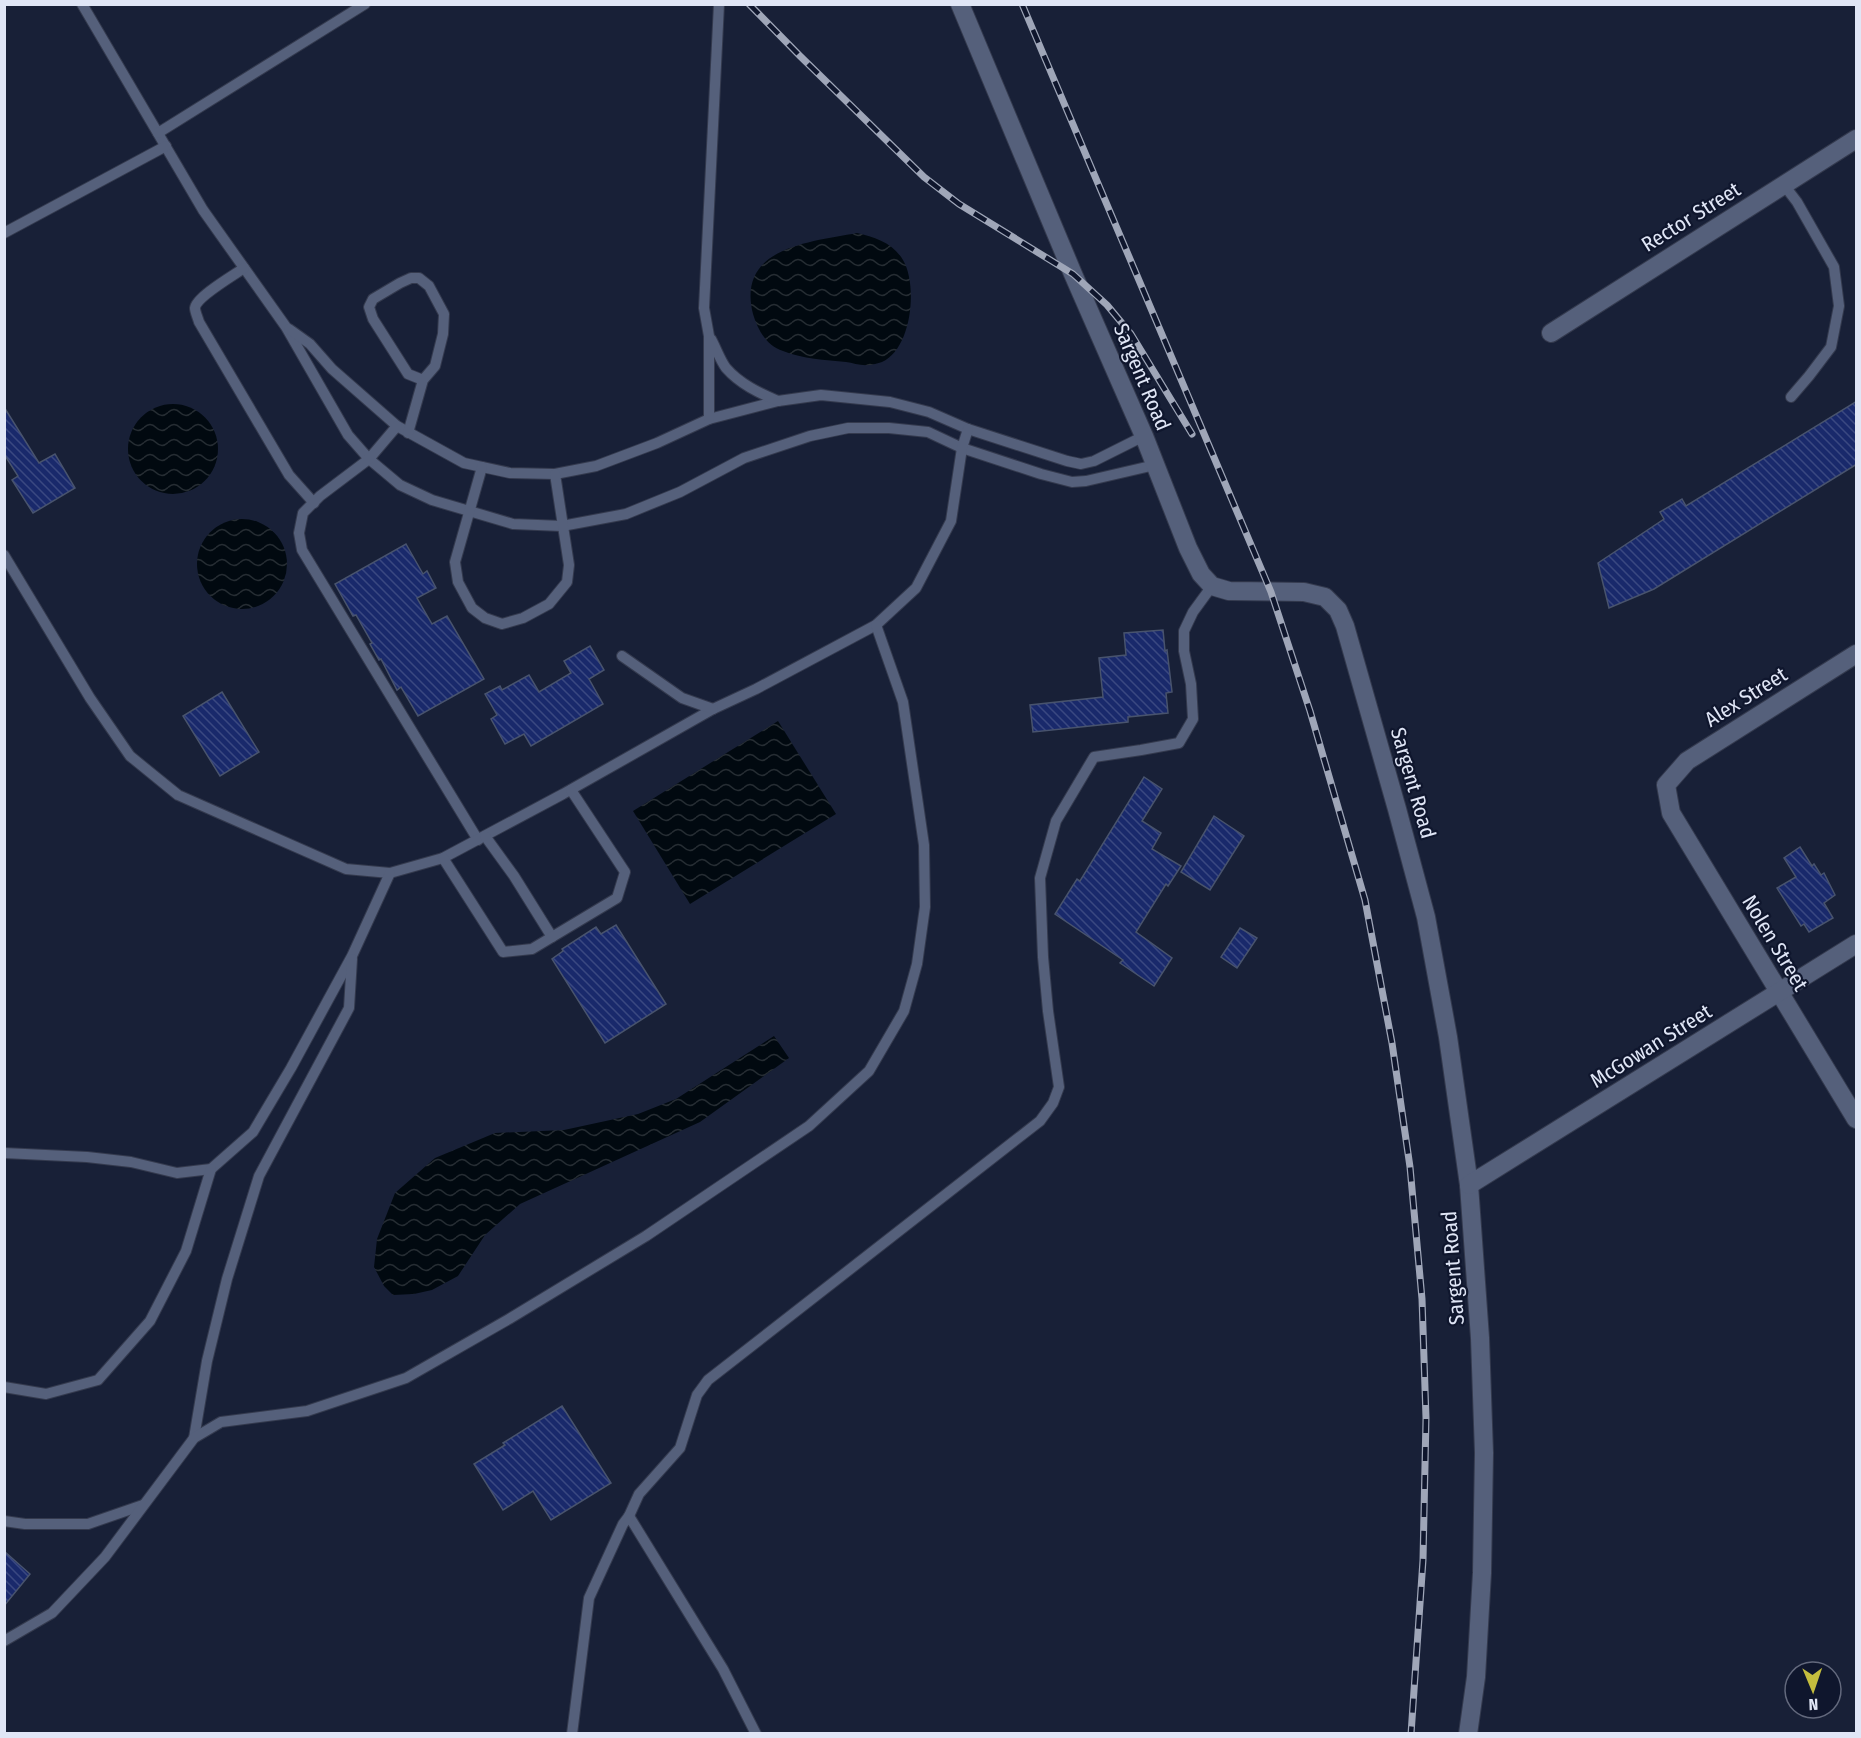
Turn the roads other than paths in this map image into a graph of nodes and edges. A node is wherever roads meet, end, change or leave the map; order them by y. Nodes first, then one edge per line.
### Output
1 (82, 4) edge
2 (365, 4) edge
3 (719, 4) edge
4 (960, 4) edge
5 (159, 133) junction
6 (1857, 139) edge
7 (166, 146) junction
8 (1784, 185) junction
9 (4, 233) edge
10 (244, 268) junction
11 (286, 327) junction
12 (1551, 333) dead end
13 (709, 336) junction
14 (423, 380) junction
15 (1791, 397) dead end
16 (778, 401) junction
17 (709, 419) junction
18 (398, 426) junction
19 (968, 429) junction
20 (408, 433) junction
21 (1144, 436) junction
22 (962, 448) junction
23 (369, 459) junction
24 (1155, 465) junction
25 (482, 467) junction
26 (555, 474) junction
27 (314, 503) junction
28 (470, 512) junction
29 (562, 526) junction
30 (4, 555) edge
31 (1212, 586) junction
32 (876, 625) junction
33 (1857, 654) edge
34 (622, 656) dead end
35 (714, 709) junction
36 (1666, 785) joint
37 (571, 790) junction
38 (482, 838) junction
39 (442, 858) junction
40 (390, 873) junction
41 (552, 937) junction
42 (1857, 944) edge
43 (352, 956) junction
44 (1779, 993) junction
45 (1857, 1119) edge
46 (4, 1153) edge
47 (211, 1169) junction
48 (1470, 1185) junction
49 (4, 1387) edge
50 (194, 1438) junction
51 (144, 1504) junction
52 (629, 1516) junction
53 (4, 1521) edge
54 (4, 1641) edge
55 (572, 1734) edge
56 (756, 1734) edge
57 (1468, 1734) edge

1 - 5 lane
2 - 5 lane
3 - 13 lane
4 - 21 street, Sargent Road
5 - 7 lane
6 - 8 street, Rector Street
7 - 9 lane
7 - 10 lane
8 - 12 street, Rector Street
8 - 15 lane
10 - 11 lane
10 - 27 lane
11 - 18 lane
11 - 23 lane
13 - 16 lane
13 - 17 lane
14 - 14 lane
14 - 20 lane
16 - 17 lane
16 - 19 lane
17 - 26 lane
18 - 20 lane
18 - 23 lane
19 - 21 lane
19 - 22 lane
20 - 25 lane
21 - 24 street, Sargent Road
22 - 24 lane
22 - 29 lane
22 - 32 lane
23 - 27 lane
23 - 28 lane
24 - 31 street, Sargent Road
25 - 26 lane
25 - 28 lane
26 - 29 lane
27 - 38 lane
28 - 29 lane
28 - 29 lane
30 - 40 lane
31 - 48 street, Sargent Road
31 - 52 lane
32 - 35 lane
32 - 50 lane
33 - 36 street, Alex Street
34 - 35 lane
35 - 37 lane
36 - 44 street, Nolen Street
37 - 38 lane
37 - 41 lane
38 - 39 lane
38 - 41 lane
39 - 40 lane
39 - 41 lane
40 - 43 lane
42 - 44 street, McGowan Street
43 - 47 lane
43 - 50 lane
44 - 45 street, Nolen Street
44 - 48 street, McGowan Street
46 - 47 lane
47 - 49 lane
48 - 57 street, Sargent Road
50 - 51 lane
51 - 53 lane
51 - 54 lane
52 - 55 lane
52 - 56 lane

